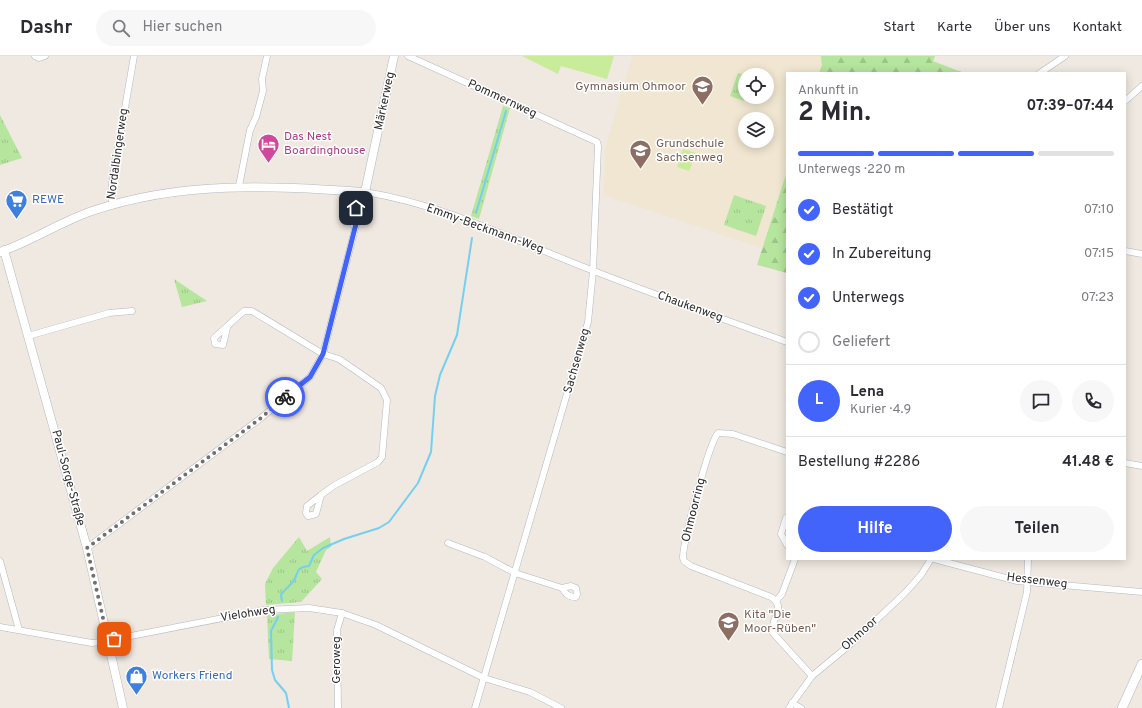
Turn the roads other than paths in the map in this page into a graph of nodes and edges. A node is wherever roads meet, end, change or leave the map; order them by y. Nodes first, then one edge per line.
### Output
1 (35, 56) edge
2 (45, 56) edge
3 (134, 56) edge
4 (266, 56) edge
5 (394, 56) edge
6 (408, 56) edge
7 (1065, 56) edge
8 (1041, 72) edge
9 (1142, 86) edge
10 (1126, 100) edge
11 (597, 142) joint
12 (239, 186) junction
13 (365, 192) junction
14 (112, 205) junction
15 (355, 228) dead end
16 (2, 251) edge
17 (1126, 251) edge
18 (1142, 254) edge
19 (593, 271) junction
20 (132, 311) dead end
21 (227, 328) dead end
22 (28, 336) junction
23 (786, 342) edge
24 (323, 354) junction
25 (786, 452) edge
26 (1126, 463) edge
27 (1142, 466) edge
28 (321, 495) dead end
29 (786, 518) edge
30 (448, 543) dead end
31 (786, 543) edge
32 (87, 548) junction
33 (794, 560) edge
34 (930, 560) edge
35 (938, 560) edge
36 (1028, 560) edge
37 (0, 561) edge
38 (515, 573) junction
39 (1027, 582) junction
40 (562, 588) dead end
41 (1142, 592) edge
42 (776, 601) junction
43 (342, 613) junction
44 (0, 627) edge
45 (19, 630) junction
46 (108, 640) junction
47 (1142, 664) edge
48 (812, 676) junction
49 (484, 678) junction
50 (791, 706) edge
51 (123, 708) edge
52 (338, 708) edge
53 (475, 708) edge
54 (561, 708) edge
55 (801, 708) edge
56 (999, 708) edge
57 (1122, 708) edge

1 - 2 street
3 - 14 street, Nordalbingerweg
4 - 12 street
5 - 13 street, Märkerweg
6 - 11 street, Pommernweg
7 - 8 street
9 - 10 street
11 - 19 street, Sachsenweg
12 - 13 street, Emmy-Beckmann-Weg
12 - 14 street, Emmy-Beckmann-Weg
13 - 19 street, Emmy-Beckmann-Weg
14 - 16 street, Nordalbingerweg
15 - 24 street
16 - 22 street, Paul-Sorge-Straße
17 - 18 street
19 - 23 street, Chaukenweg
19 - 38 street, Sachsenweg
20 - 22 street
21 - 24 street
22 - 32 street, Paul-Sorge-Straße
24 - 28 street
24 - 32 street
25 - 42 street, Ohmoorring
26 - 27 street
29 - 31 street
30 - 38 street
32 - 46 street, Paul-Sorge-Straße
33 - 42 street
34 - 48 street, Ohmoor
35 - 39 street, Hessenweg
36 - 39 street
37 - 45 street
38 - 40 street
38 - 49 street, Sachsenweg
39 - 41 street, Hessenweg
39 - 56 street
42 - 48 street
43 - 46 street, Vielohweg
43 - 49 street, Vielohweg
43 - 52 street, Geroweg
44 - 45 street, Vielohweg
45 - 46 street, Vielohweg
46 - 51 street, Paul-Sorge-Straße
47 - 57 main road
48 - 50 street, Ohmoor
49 - 53 street, Sachsenweg
49 - 54 street
50 - 55 street

